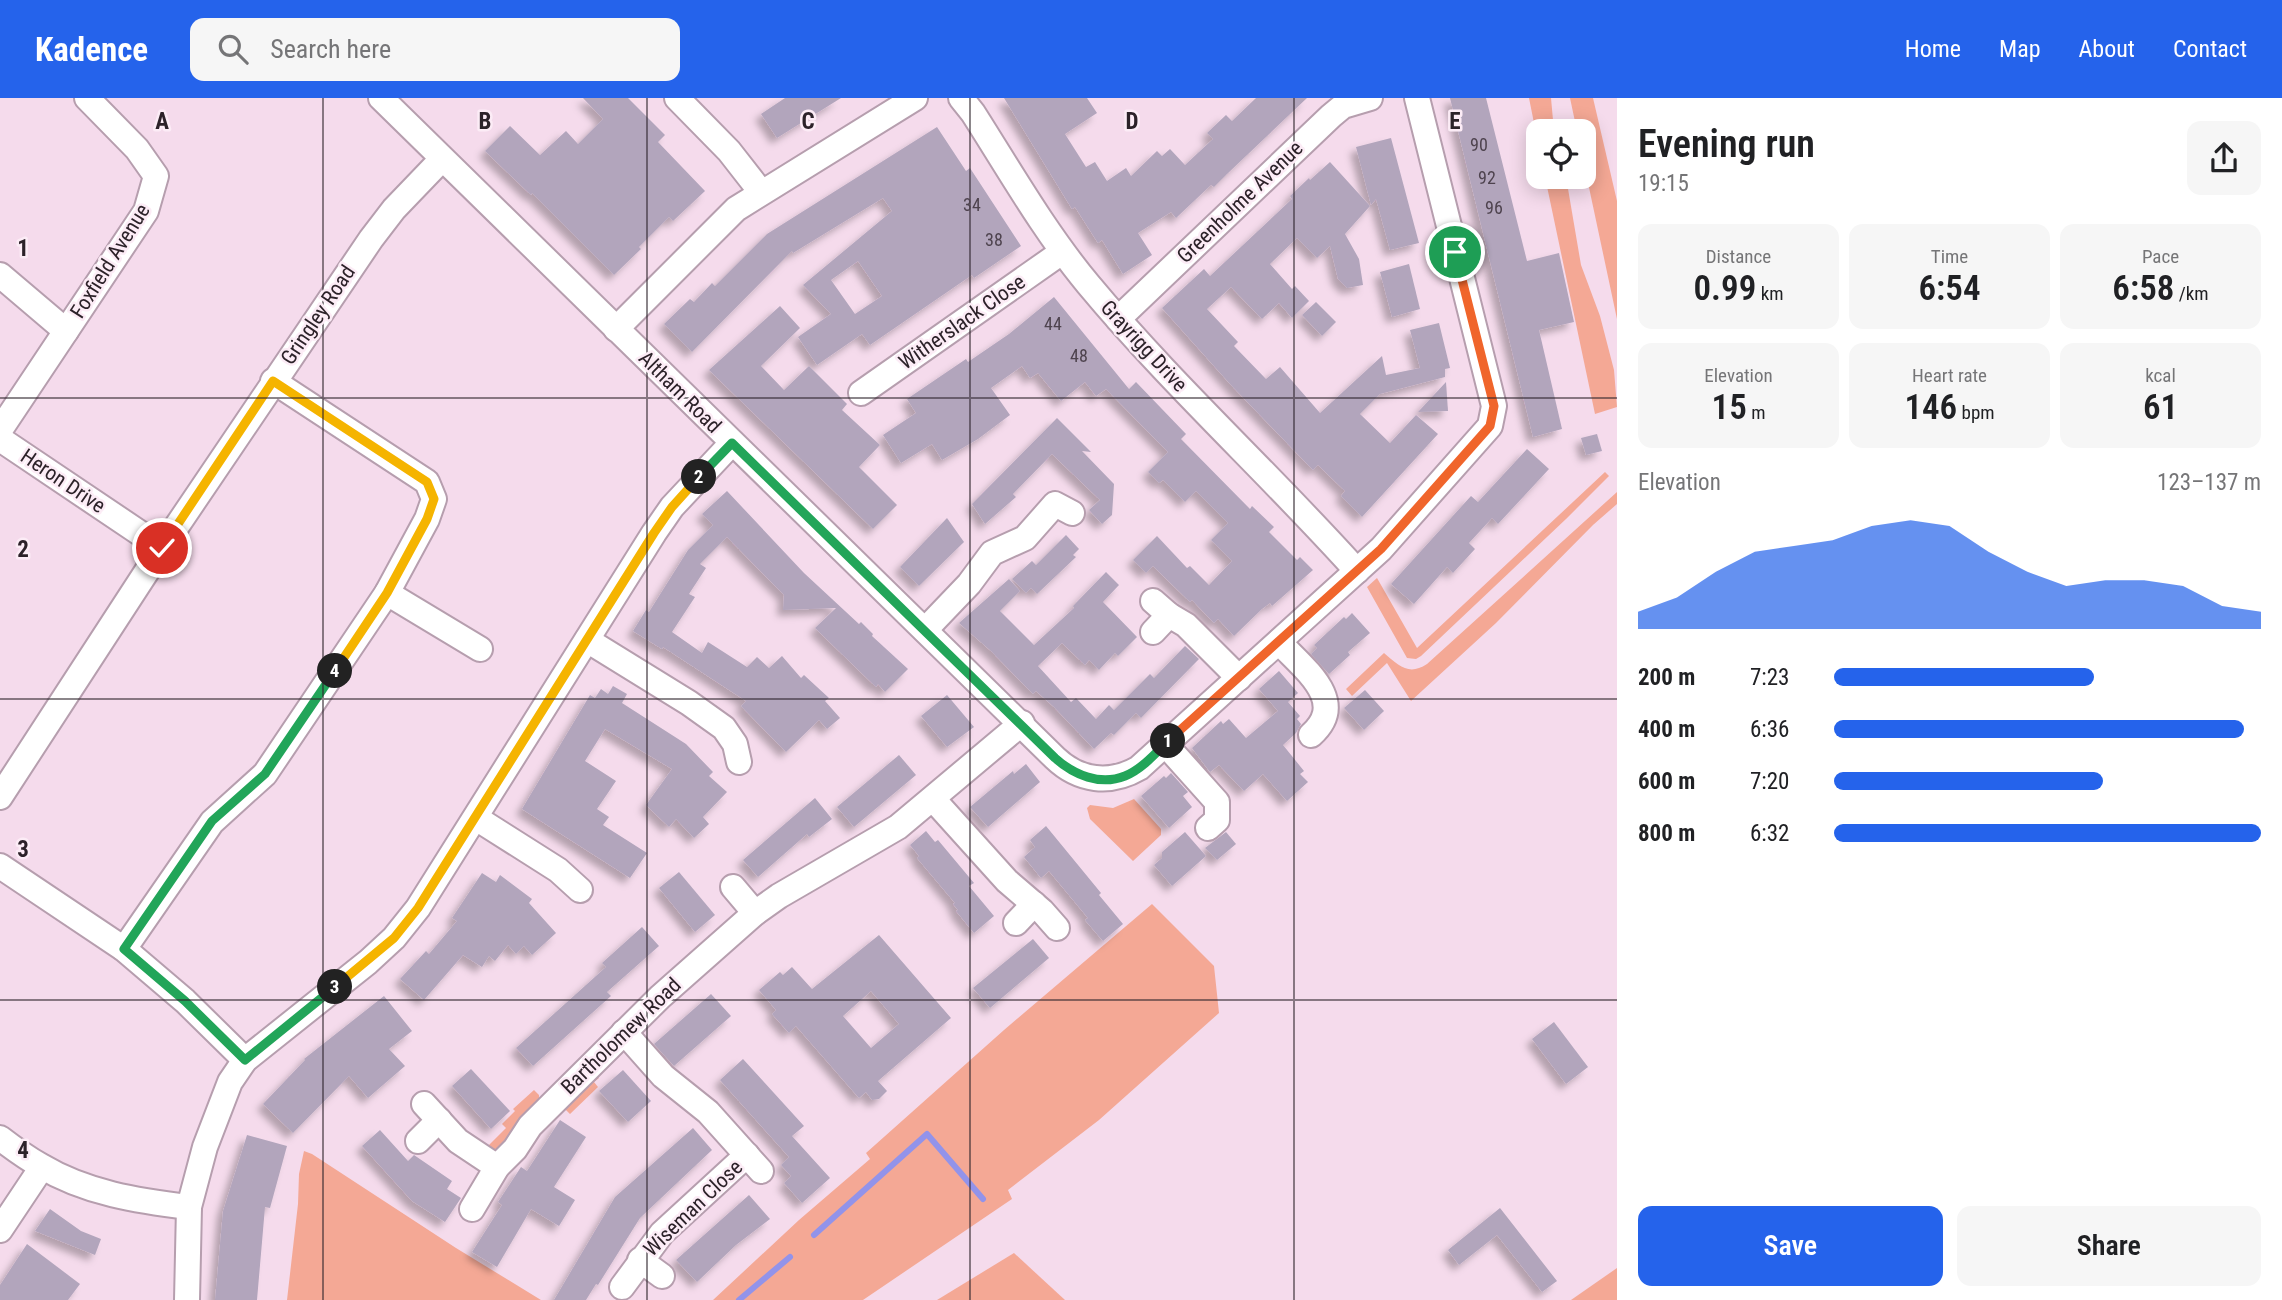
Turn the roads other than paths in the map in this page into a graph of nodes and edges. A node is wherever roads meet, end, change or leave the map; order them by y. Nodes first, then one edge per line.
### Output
1 (87, 98) edge
2 (381, 98) edge
3 (677, 98) edge
4 (915, 98) edge
5 (961, 98) edge
6 (1370, 98) edge
7 (1417, 98) edge
8 (442, 159) junction
9 (761, 192) junction
10 (1062, 252) junction
11 (0, 275) edge
12 (1118, 319) junction
13 (616, 329) junction
14 (66, 331) junction
15 (273, 381) junction
16 (861, 393) dead end
17 (0, 430) edge
18 (0, 439) edge
19 (732, 443) junction
20 (1057, 501) dead end
21 (162, 548) junction
22 (1357, 570) junction
23 (387, 593) junction
24 (1158, 616) dead end
25 (925, 630) junction
26 (587, 640) junction
27 (1279, 642) junction
28 (480, 649) dead end
29 (1239, 678) junction
30 (1022, 723) junction
31 (1311, 735) dead end
32 (1165, 744) junction
33 (739, 762) dead end
34 (0, 797) edge
35 (933, 799) junction
36 (476, 818) junction
37 (1208, 828) dead end
38 (0, 866) edge
39 (733, 887) dead end
40 (580, 890) dead end
41 (1034, 904) junction
42 (755, 913) junction
43 (1016, 923) dead end
44 (1057, 928) dead end
45 (124, 949) junction
46 (624, 1032) junction
47 (245, 1060) junction
48 (0, 1138) edge
49 (418, 1141) dead end
50 (42, 1167) junction
51 (497, 1167) junction
52 (189, 1208) junction
53 (472, 1209) dead end
54 (0, 1230) edge
55 (640, 1261) junction
56 (662, 1276) dead end
57 (622, 1287) dead end
58 (187, 1300) edge

1 - 14 street, Foxfield Avenue
2 - 8 street, Altham Road
3 - 9 street
4 - 9 street
5 - 10 street, Grayrigg Drive
6 - 12 street, Greenholme Avenue
7 - 22 street
8 - 13 street, Altham Road
8 - 15 street, Gringley Road
9 - 13 street
10 - 12 street, Grayrigg Drive
10 - 16 street, Witherslack Close
11 - 14 street
12 - 22 street, Grayrigg Drive
13 - 19 street, Altham Road
14 - 17 street, Foxfield Avenue
15 - 21 street, Gringley Road
15 - 23 street
18 - 21 street, Heron Drive
19 - 25 street, Altham Road
19 - 26 street
20 - 25 street
21 - 34 street, Gringley Road
22 - 27 street
23 - 28 street
23 - 45 street
24 - 29 street
25 - 30 street, Altham Road
26 - 33 street
26 - 36 street
27 - 29 street
27 - 31 street
29 - 32 street
30 - 32 street, Altham Road
30 - 35 street, Bartholomew Road
32 - 37 street
35 - 41 street
35 - 42 street, Bartholomew Road
36 - 40 street
36 - 47 street
38 - 45 street
39 - 42 street
41 - 43 street
41 - 44 street
42 - 46 street, Bartholomew Road
45 - 47 street
46 - 51 street, Bartholomew Road
46 - 55 street, Wiseman Close
47 - 52 street
48 - 50 street
49 - 51 street
50 - 52 street
50 - 54 street
51 - 53 street, Bartholomew Road
52 - 58 street
55 - 56 street, Wiseman Close
55 - 57 street, Wiseman Close

